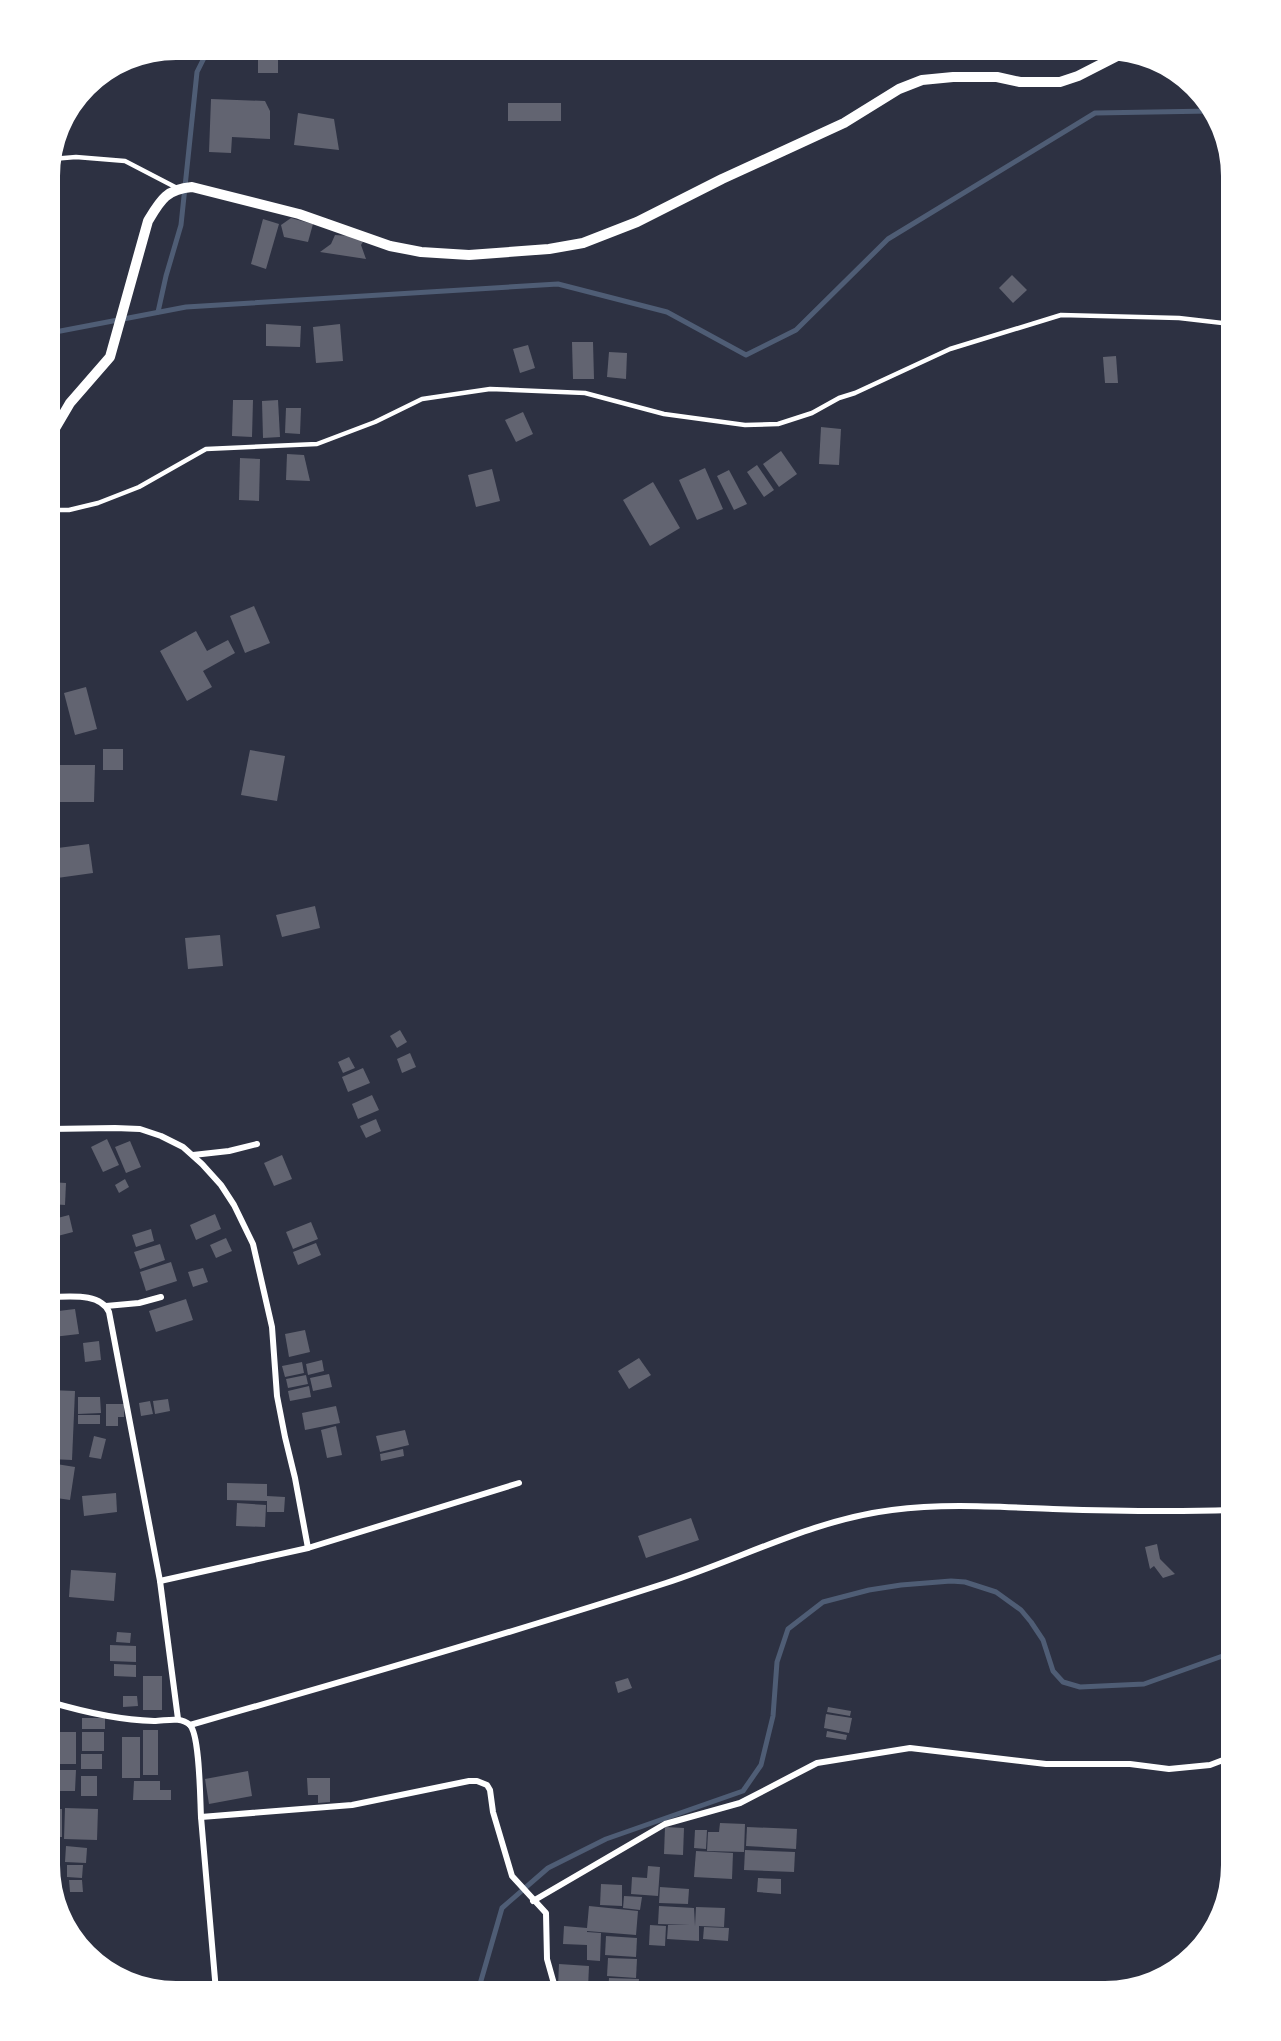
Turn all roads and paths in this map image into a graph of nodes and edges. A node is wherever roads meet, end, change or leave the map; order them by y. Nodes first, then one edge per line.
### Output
1 (1109, 60) edge
2 (61, 158) edge
3 (178, 188) junction
4 (1221, 323) edge
5 (60, 420) edge
6 (60, 510) edge
7 (60, 1129) edge
8 (257, 1143) dead end
9 (193, 1155) junction
10 (60, 1297) edge
11 (161, 1297) dead end
12 (108, 1306) junction
13 (519, 1483) dead end
14 (1221, 1510) edge
15 (308, 1548) junction
16 (160, 1581) junction
17 (60, 1704) edge
18 (178, 1719) junction
19 (190, 1725) junction
20 (1221, 1762) edge
21 (201, 1816) junction
22 (532, 1898) junction
23 (215, 1981) edge
24 (553, 1981) edge

1 - 3 street
2 - 3 lane
3 - 5 street
4 - 6 lane
7 - 9 street
8 - 9 street
9 - 15 street
10 - 12 street
11 - 12 street
12 - 16 street
13 - 15 street
14 - 19 street
15 - 16 street
16 - 18 street
17 - 18 street
18 - 19 street
19 - 21 street
20 - 22 street
21 - 22 street
21 - 23 street
22 - 24 street

